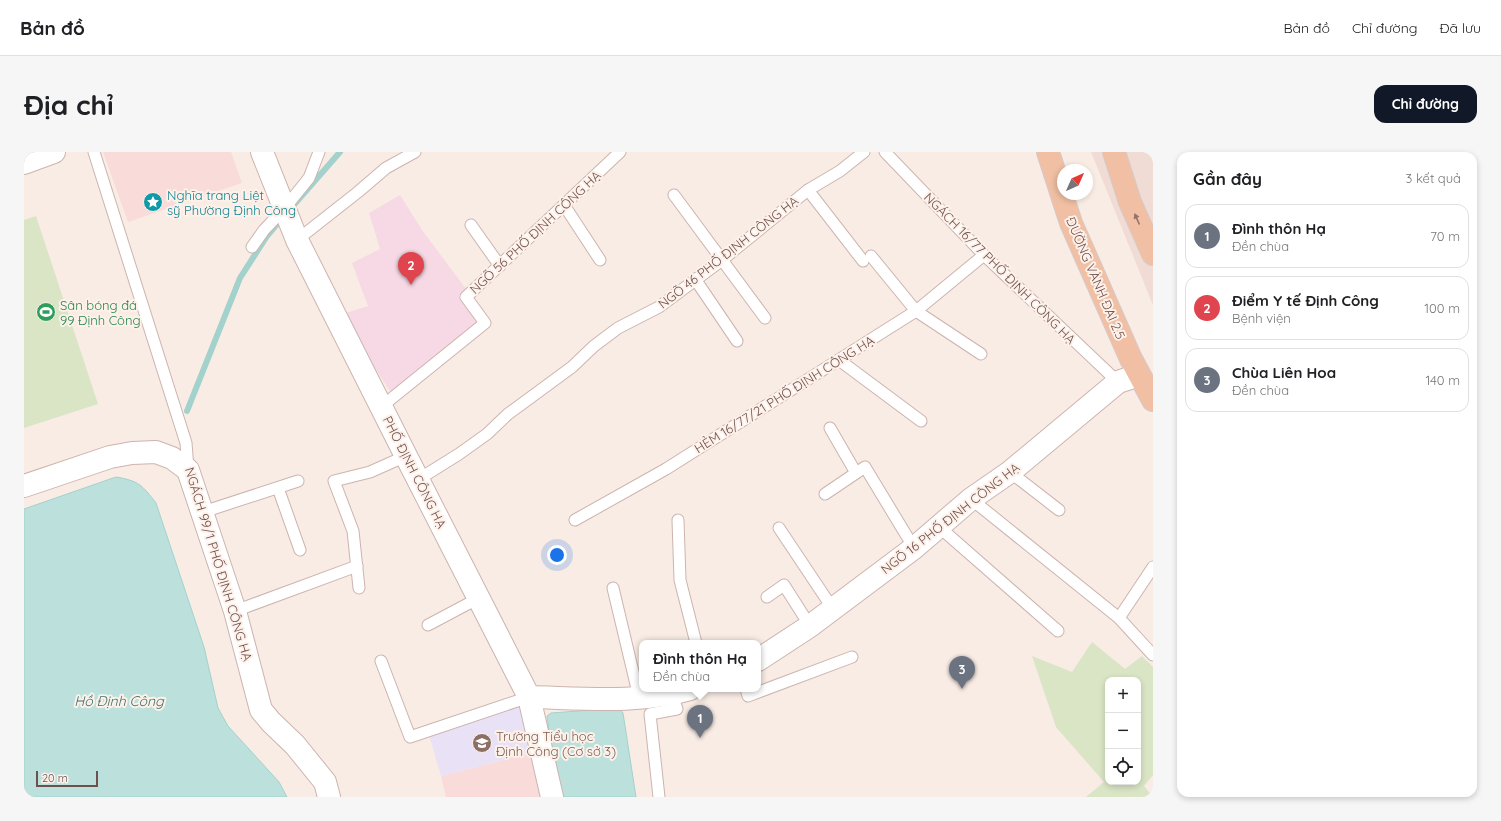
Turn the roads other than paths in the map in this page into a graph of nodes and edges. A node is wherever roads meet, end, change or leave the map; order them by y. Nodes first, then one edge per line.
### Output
1 (94, 152) edge
2 (262, 152) edge
3 (319, 152) edge
4 (416, 152) edge
5 (620, 152) edge
6 (864, 152) edge
7 (884, 152) edge
8 (1048, 152) edge
9 (1114, 152) edge
10 (808, 190) junction
11 (674, 195) dead end
12 (564, 205) junction
13 (289, 220) junction
14 (471, 225) dead end
15 (252, 247) dead end
16 (1152, 250) edge
17 (984, 255) junction
18 (600, 260) dead end
19 (722, 260) junction
20 (500, 266) junction
21 (695, 279) junction
22 (916, 311) junction
23 (765, 318) dead end
24 (737, 341) dead end
25 (981, 354) dead end
26 (839, 360) junction
27 (1139, 375) junction
28 (1118, 382) junction
29 (1153, 400) edge
30 (381, 407) junction
31 (921, 421) dead end
32 (830, 428) dead end
33 (406, 456) junction
34 (188, 470) junction
35 (1010, 472) junction
36 (856, 473) junction
37 (419, 479) junction
38 (298, 481) dead end
39 (24, 486) edge
40 (278, 488) junction
41 (825, 494) dead end
42 (971, 499) junction
43 (1060, 510) dead end
44 (203, 512) junction
45 (575, 520) dead end
46 (678, 520) dead end
47 (938, 526) junction
48 (779, 528) dead end
49 (914, 548) junction
50 (300, 550) dead end
51 (357, 566) junction
52 (1153, 567) edge
53 (359, 588) dead end
54 (613, 588) dead end
55 (767, 597) dead end
56 (479, 598) junction
57 (833, 609) junction
58 (235, 611) junction
59 (1119, 618) junction
60 (428, 625) dead end
61 (810, 626) junction
62 (1058, 631) dead end
63 (695, 640) edge
64 (1153, 654) edge
65 (852, 657) dead end
66 (761, 658) edge
67 (381, 661) dead end
68 (761, 691) edge
69 (681, 692) edge
70 (747, 692) edge
71 (759, 692) edge
72 (529, 697) junction
73 (639, 697) junction
74 (329, 797) edge
75 (552, 797) edge
76 (658, 797) edge

1 - 34 lane, NGÁCH 99/1 PHỐ ĐỊNH CÔNG HẠ
2 - 13 street, PHỐ ĐỊNH CÔNG HẠ
3 - 13 lane
4 - 13 lane
5 - 12 lane, NGÕ 56 PHỐ ĐỊNH CÔNG HẠ
6 - 10 lane, NGÕ 46 PHỐ ĐỊNH CÔNG HẠ
7 - 17 lane, NGÁCH 16/77 PHỐ ĐỊNH CÔNG HẠ
8 - 27 main road, ĐƯỜNG VÀNH ĐAI 2.5
16 -> 9 main road
10 - 19 lane, NGÕ 46 PHỐ ĐỊNH CÔNG HẠ
10 - 22 lane
11 - 19 lane
12 - 18 lane
12 - 20 lane, NGÕ 56 PHỐ ĐỊNH CÔNG HẠ
13 - 15 lane
13 - 30 street, PHỐ ĐỊNH CÔNG HẠ
14 - 20 lane
17 - 22 lane, HẺM 16/77/21 PHỐ ĐỊNH CÔNG HẠ
17 - 28 lane, NGÁCH 16/77 PHỐ ĐỊNH CÔNG HẠ
19 - 21 lane, NGÕ 46 PHỐ ĐỊNH CÔNG HẠ
19 - 23 lane
20 - 30 lane, NGÕ 56 PHỐ ĐỊNH CÔNG HẠ
21 - 24 lane
21 - 37 lane, NGÕ 46 PHỐ ĐỊNH CÔNG HẠ
22 - 25 lane
22 - 26 lane, HẺM 16/77/21 PHỐ ĐỊNH CÔNG HẠ
26 - 31 lane
26 - 45 lane, HẺM 16/77/21 PHỐ ĐỊNH CÔNG HẠ
27 - 28 street, NGÕ 16 PHỐ ĐỊNH CÔNG HẠ
27 - 29 main road, ĐƯỜNG VÀNH ĐAI 2.5
28 - 35 street, NGÕ 16 PHỐ ĐỊNH CÔNG HẠ
30 - 33 street, PHỐ ĐỊNH CÔNG HẠ
32 - 36 lane
33 - 37 street, PHỐ ĐỊNH CÔNG HẠ
33 - 51 lane
34 - 39 street
34 - 44 street, NGÁCH 99/1 PHỐ ĐỊNH CÔNG HẠ
35 - 42 street, NGÕ 16 PHỐ ĐỊNH CÔNG HẠ
35 - 43 lane
36 - 41 lane
36 - 49 lane
37 - 56 street, PHỐ ĐỊNH CÔNG HẠ
38 - 40 lane
40 - 44 lane
40 - 50 lane
42 - 47 street, NGÕ 16 PHỐ ĐỊNH CÔNG HẠ
42 - 59 lane
44 - 58 street, NGÁCH 99/1 PHỐ ĐỊNH CÔNG HẠ
46 - 63 lane
47 - 49 street, NGÕ 16 PHỐ ĐỊNH CÔNG HẠ
47 - 62 lane
48 - 57 lane
49 - 57 street, NGÕ 16 PHỐ ĐỊNH CÔNG HẠ
51 - 53 lane
51 - 58 lane
52 - 59 lane
54 - 73 lane
55 - 61 lane
56 - 60 lane
56 - 72 street, PHỐ ĐỊNH CÔNG HẠ
57 - 61 street, NGÕ 16 PHỐ ĐỊNH CÔNG HẠ
58 - 74 street, NGÁCH 99/1 PHỐ ĐỊNH CÔNG HẠ
59 - 64 lane
61 - 66 street, NGÕ 16 PHỐ ĐỊNH CÔNG HẠ
65 - 68 lane
67 - 72 lane
69 - 73 street
69 - 76 lane
70 - 71 lane
72 - 73 street
72 - 75 street, PHỐ ĐỊNH CÔNG HẠ

